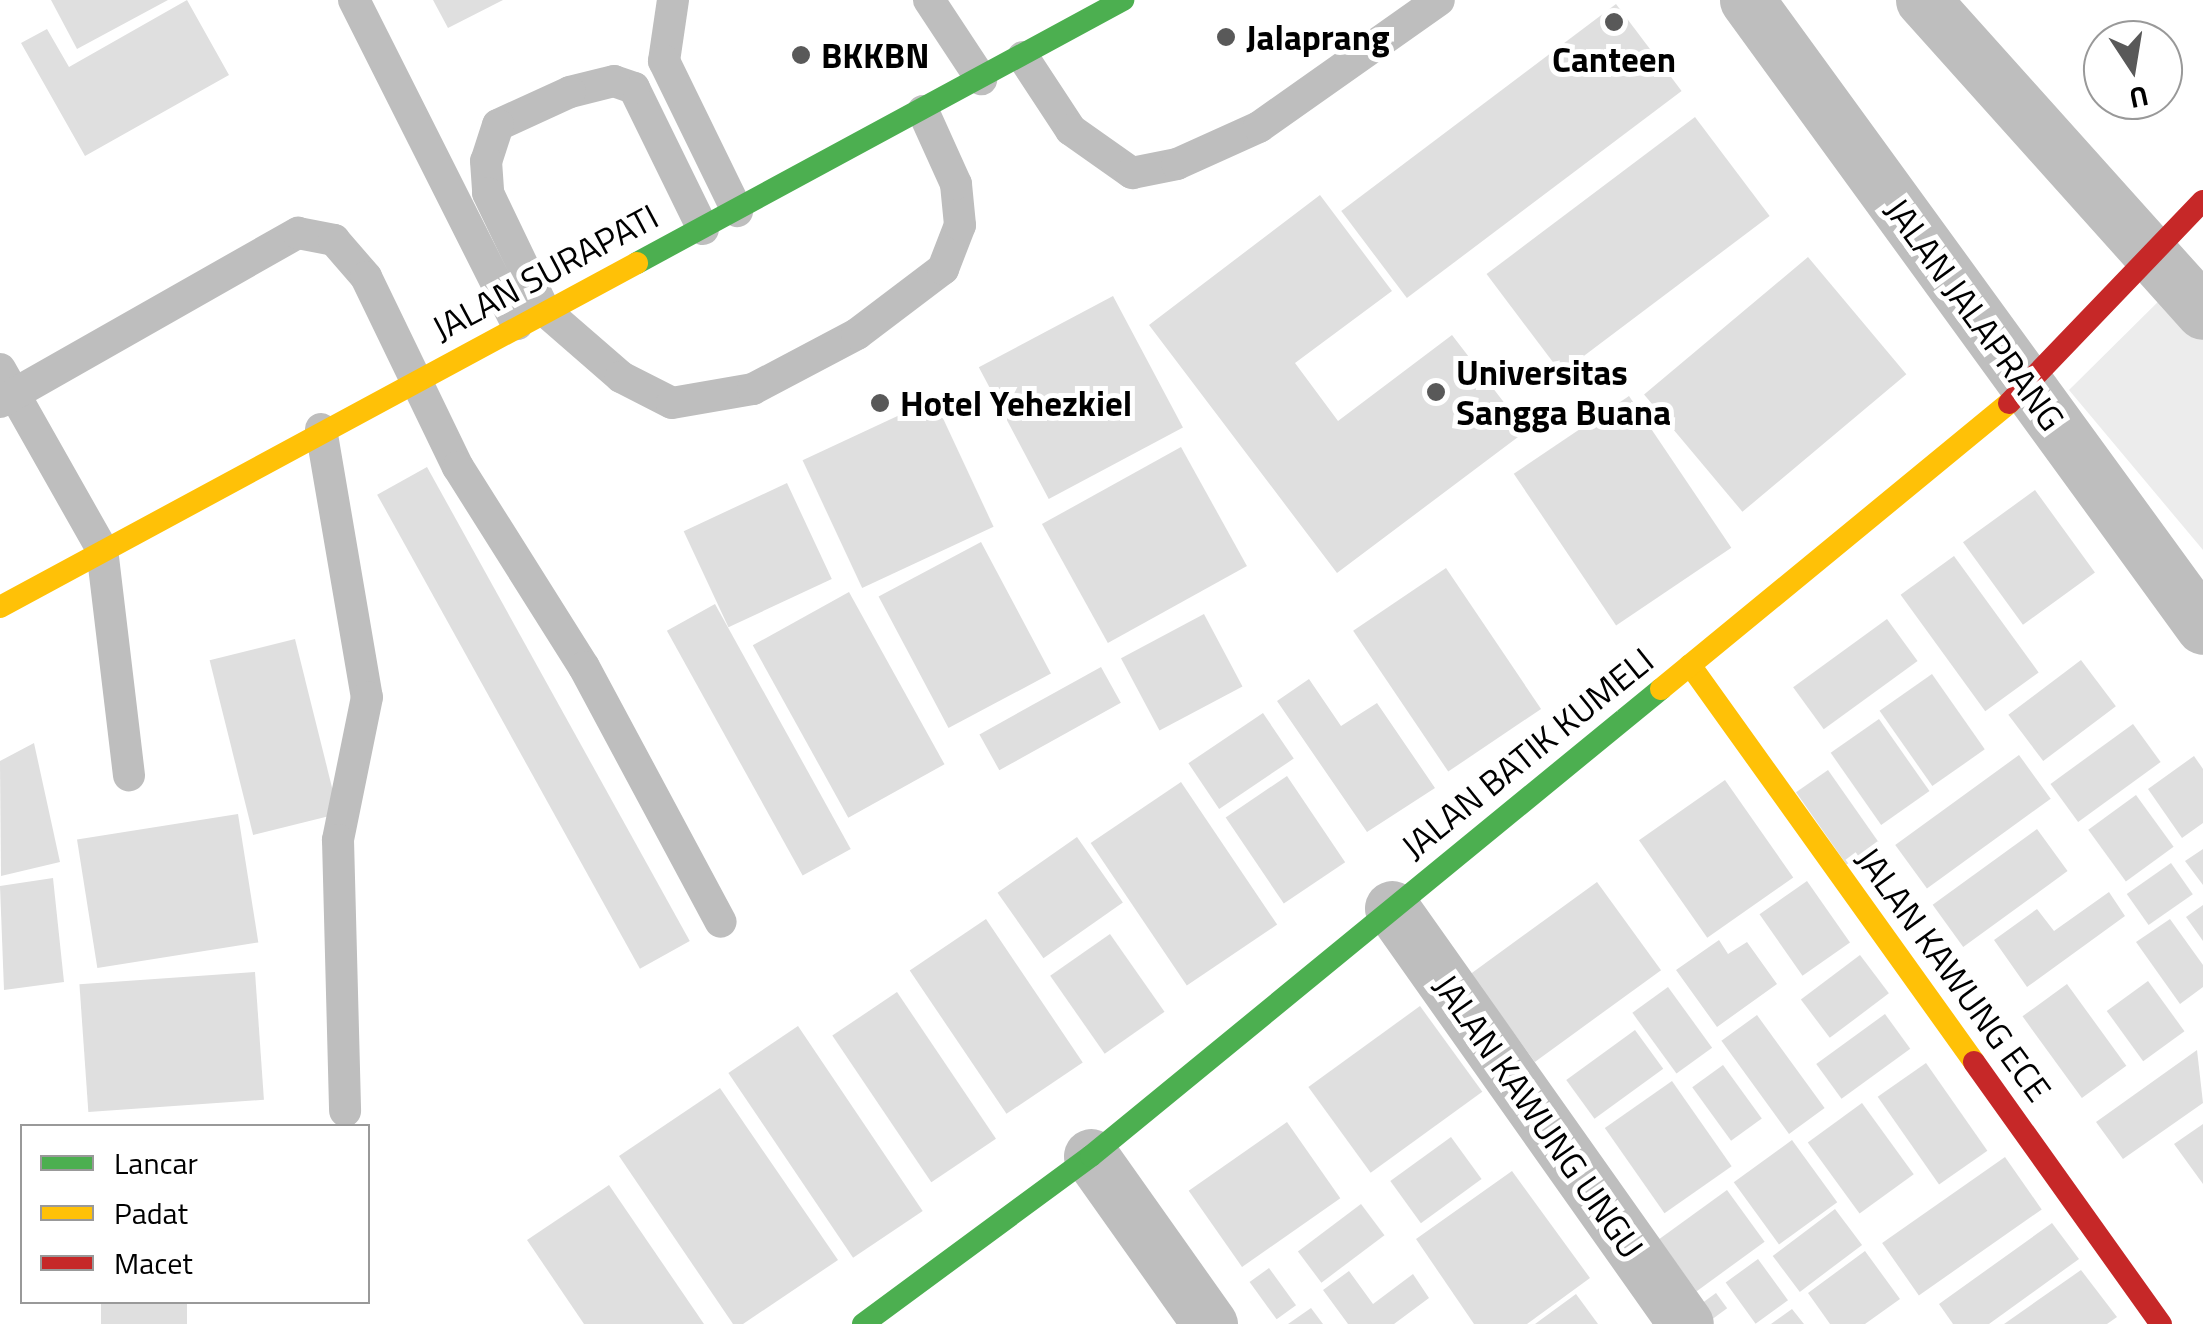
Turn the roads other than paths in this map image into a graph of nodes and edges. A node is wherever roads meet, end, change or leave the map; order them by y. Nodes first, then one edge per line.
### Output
1 (354, 0) edge
2 (673, 0) edge
3 (929, 0) edge
4 (1123, 0) edge
5 (1439, 0) edge
6 (1747, 0) edge
7 (1923, 0) edge
8 (1046, 30) edge
9 (981, 78) junction
10 (923, 111) junction
11 (2203, 201) edge
12 (737, 211) junction
13 (703, 228) junction
14 (2151, 258) junction
15 (2203, 312) edge
16 (530, 317) junction
17 (417, 378) junction
18 (2029, 387) junction
19 (5, 389) edge
20 (320, 429) junction
21 (102, 549) junction
22 (0, 607) edge
23 (2203, 627) edge
24 (1690, 664) junction
25 (129, 775) dead end
26 (1392, 908) junction
27 (721, 922) dead end
28 (345, 1111) dead end
29 (1091, 1156) junction
30 (864, 1324) edge
31 (1210, 1324) edge
32 (1686, 1324) edge
33 (2161, 1324) edge

1 - 16 lane
2 - 12 lane
3 - 9 lane
4 - 8 main road, JALAN SURAPATI
5 - 8 lane
6 - 18 street, JALAN JALAPRANG
7 - 14 street
8 - 9 main road, JALAN SURAPATI
9 - 10 main road, JALAN SURAPATI
10 - 12 main road, JALAN SURAPATI
10 - 16 lane
11 - 14 main road, JALAN BATIK KUMELI
12 - 13 main road, JALAN SURAPATI
13 - 16 main road, JALAN SURAPATI
13 - 16 lane
14 - 15 street
14 - 18 main road, JALAN BATIK KUMELI
16 - 17 main road, JALAN SURAPATI
17 - 19 lane
17 - 20 main road, JALAN SURAPATI
17 - 27 lane
18 - 23 street, JALAN JALAPRANG
18 - 24 main road, JALAN BATIK KUMELI
19 - 21 lane
20 - 21 main road, JALAN SURAPATI
20 - 28 lane
21 - 22 main road, JALAN SURAPATI
21 - 25 lane
24 - 26 main road, JALAN BATIK KUMELI
24 - 33 main road, JALAN KAWUNG ECE
26 - 29 main road, JALAN BATIK KUMELI
26 - 32 street, JALAN KAWUNG UNGU
29 - 30 main road, JALAN BATIK KUMELI
29 - 31 street

